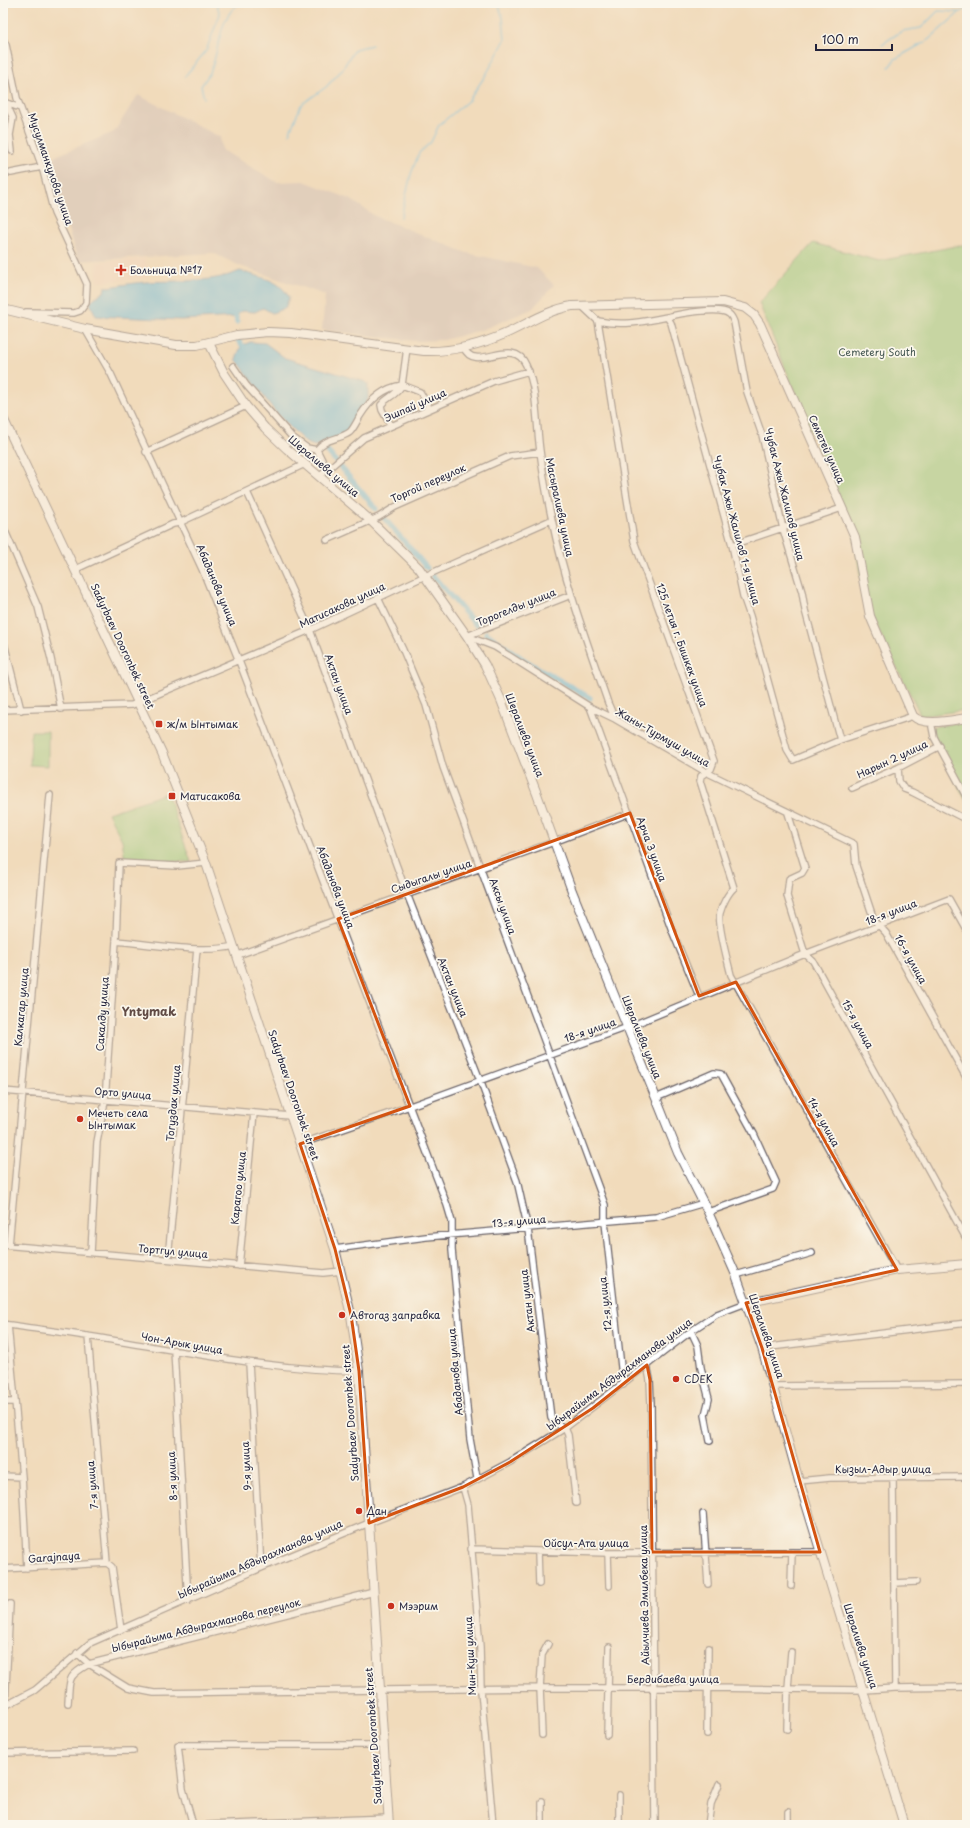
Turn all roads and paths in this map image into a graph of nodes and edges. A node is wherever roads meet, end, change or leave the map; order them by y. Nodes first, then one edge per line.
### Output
1 (3, 39) edge
2 (5, 102) edge
3 (20, 108) junction
4 (12, 151) dead end
5 (42, 167) junction
6 (11, 173) dead end
7 (582, 306) junction
8 (3, 309) edge
9 (20, 313) junction
10 (666, 317) junction
11 (598, 321) junction
12 (85, 329) junction
13 (209, 343) junction
14 (407, 348) junction
15 (464, 348) junction
16 (233, 366) dead end
17 (528, 371) junction
18 (402, 385) junction
19 (246, 406) junction
20 (426, 410) junction
21 (3, 418) edge
22 (391, 426) junction
23 (318, 450) junction
24 (146, 452) junction
25 (540, 452) junction
26 (305, 464) junction
27 (327, 470) junction
28 (320, 476) junction
29 (247, 492) junction
30 (842, 508) junction
31 (370, 520) junction
32 (552, 520) junction
33 (179, 524) junction
34 (3, 526) edge
35 (782, 529) junction
36 (326, 540) dead end
37 (732, 546) junction
38 (76, 569) junction
39 (425, 576) junction
40 (571, 595) junction
41 (378, 598) junction
42 (310, 630) junction
43 (467, 636) junction
44 (3, 639) edge
45 (239, 661) junction
46 (139, 702) junction
47 (590, 707) junction
48 (61, 708) junction
49 (3, 710) edge
50 (22, 710) junction
51 (914, 716) junction
52 (967, 718) edge
53 (615, 719) junction
54 (932, 727) dead end
55 (840, 740) junction
56 (940, 746) junction
57 (898, 768) junction
58 (706, 772) junction
59 (852, 788) dead end
60 (50, 795) dead end
61 (967, 798) edge
62 (630, 813) junction
63 (788, 813) junction
64 (967, 820) edge
65 (554, 842) junction
66 (854, 844) joint
67 (206, 863) junction
68 (480, 869) junction
69 (407, 894) junction
70 (338, 919) junction
71 (880, 926) junction
72 (967, 931) edge
73 (116, 941) junction
74 (234, 946) junction
75 (197, 949) junction
76 (805, 954) junction
77 (238, 955) junction
78 (736, 982) junction
79 (699, 996) junction
80 (628, 1027) junction
81 (548, 1054) junction
82 (967, 1079) edge
83 (480, 1080) junction
84 (3, 1091) edge
85 (23, 1093) junction
86 (656, 1098) junction
87 (104, 1101) junction
88 (410, 1106) junction
89 (181, 1107) junction
90 (254, 1112) junction
91 (290, 1116) junction
92 (300, 1144) junction
93 (704, 1203) junction
94 (708, 1212) junction
95 (605, 1222) junction
96 (528, 1229) junction
97 (453, 1235) junction
98 (967, 1240) edge
99 (6, 1245) edge
100 (335, 1249) junction
101 (91, 1252) junction
102 (812, 1253) dead end
103 (168, 1259) junction
104 (967, 1264) edge
105 (239, 1266) junction
106 (341, 1270) junction
107 (897, 1270) junction
108 (736, 1274) junction
109 (746, 1303) junction
110 (967, 1323) edge
111 (6, 1324) edge
112 (691, 1331) junction
113 (88, 1336) junction
114 (762, 1348) junction
115 (174, 1350) junction
116 (249, 1363) junction
117 (646, 1365) junction
118 (359, 1371) junction
119 (967, 1384) edge
120 (623, 1385) junction
121 (773, 1386) junction
122 (3, 1402) edge
123 (14, 1402) junction
124 (566, 1428) junction
125 (710, 1441) dead end
126 (3, 1476) edge
127 (22, 1477) junction
128 (477, 1478) junction
129 (893, 1478) junction
130 (967, 1478) edge
131 (799, 1481) junction
132 (462, 1487) junction
133 (576, 1503) dead end
134 (703, 1514) dead end
135 (369, 1523) junction
136 (471, 1549) junction
137 (538, 1552) junction
138 (652, 1552) junction
139 (706, 1552) junction
140 (792, 1552) junction
141 (820, 1552) junction
142 (608, 1553) junction
143 (107, 1563) junction
144 (27, 1568) junction
145 (261, 1568) junction
146 (3, 1569) edge
147 (894, 1582) junction
148 (916, 1582) dead end
149 (539, 1584) dead end
150 (708, 1584) dead end
151 (609, 1586) dead end
152 (791, 1586) dead end
153 (374, 1592) junction
154 (188, 1601) junction
155 (10, 1604) dead end
156 (121, 1630) junction
157 (548, 1644) dead end
158 (609, 1647) dead end
159 (708, 1648) dead end
160 (791, 1652) dead end
161 (78, 1653) junction
162 (89, 1664) junction
163 (967, 1687) edge
164 (540, 1688) junction
165 (608, 1688) junction
166 (654, 1688) junction
167 (707, 1688) junction
168 (788, 1688) junction
169 (895, 1688) junction
170 (481, 1690) junction
171 (864, 1690) junction
172 (380, 1691) junction
173 (68, 1703) dead end
174 (4, 1707) edge
175 (788, 1729) dead end
176 (707, 1734) dead end
177 (542, 1735) dead end
178 (607, 1735) dead end
179 (384, 1745) junction
180 (134, 1751) dead end
181 (3, 1753) edge
182 (719, 1784) dead end
183 (619, 1795) dead end
184 (542, 1802) dead end
185 (788, 1812) dead end
186 (388, 1821) edge
187 (277, 1823) edge
188 (193, 1825) edge
189 (208, 1825) edge
190 (493, 1825) edge
191 (542, 1825) edge
192 (619, 1825) edge
193 (655, 1825) edge
194 (708, 1825) edge
195 (788, 1825) edge
196 (904, 1825) edge

1 - 3 street, Мусулманкулова улица
2 - 3 street, Мусулманкулова улица
2 - 4 street
3 - 5 street, Мусулманкулова улица
5 - 6 street
5 - 9 street, Мусулманкулова улица
7 - 11 street
7 - 15 street, Семетей улица
7 - 30 street, Семетей улица
8 - 9 street, Семетей улица
9 - 12 street, Семетей улица
10 - 11 street
10 - 35 street, Чубак Ажы Жалилов улица
10 - 37 street, Чубак Ажы Жалилов 1-я улица
11 - 58 street, 125 летия г. Бишкек улица
12 - 13 street, Семетей улица
12 - 24 street, Абаданова улица
13 - 14 street, Семетей улица
13 - 19 street, Шералиева улица
14 - 15 street, Семетей улица
14 - 18 street
15 - 17 street, Масыралиева улица
16 - 23 street
17 - 20 street, Эшпай улица
17 - 25 street, Масыралиева улица
18 - 20 street
18 - 22 street
18 - 23 street
19 - 24 street
19 - 26 street, Шералиева улица
20 - 22 street, Эшпай улица
21 - 38 street, Sadyrbaev Dooronbek street
22 - 27 street, Эшпай улица
23 - 27 street
24 - 33 street, Абаданова улица
25 - 31 street, Торгой переулок
25 - 32 street, Масыралиева улица
26 - 28 street, Шералиева улица
26 - 29 street
27 - 28 street, Эшпай улица
28 - 31 street, Шералиева улица
29 - 33 street
29 - 42 street, Актан улица
30 - 35 street
30 - 51 street, Семетей улица
31 - 36 street, Торгой переулок
31 - 39 street, Шералиева улица
32 - 39 street, Матисакова улица
32 - 40 street, Масыралиева улица
33 - 38 street
33 - 45 street, Абаданова улица
34 - 48 street
35 - 37 street
35 - 55 street, Чубак Ажы Жалилов улица
37 - 55 street, Чубак Ажы Жалилов 1-я улица
38 - 46 street, Sadyrbaev Dooronbek street
39 - 41 street, Матисакова улица
39 - 43 street, Шералиева улица
40 - 43 street, Торогелды улица
40 - 53 street, Масыралиева улица
41 - 42 street, Матисакова улица
41 - 68 street, Аксы улица
42 - 45 street, Матисакова улица
42 - 69 street, Актан улица
43 - 47 street, Жаны-Турмуш улица
43 - 65 street, Шералиева улица
44 - 50 street
45 - 46 street, Матисакова улица
45 - 70 street, Абаданова улица
46 - 48 street, Матисакова улица
46 - 67 street, Sadyrbaev Dooronbek street
47 - 53 street, Жаны-Турмуш улица
47 - 62 street, Арча 3 улица
48 - 50 street, Матисакова улица
49 - 50 street, Матисакова улица
51 - 52 street
51 - 55 street, Чубак Ажы Жалилов 1-я улица
53 - 58 street, Жаны-Турмуш улица
54 - 56 street
56 - 57 street, Нарын 2 улица
56 - 61 street
57 - 59 street, Нарын 2 улица
57 - 64 street
58 - 63 street, Жаны-Турмуш улица
58 - 78 street, 125 летия г. Бишкек улица
60 - 85 street, Калкагар улица
62 - 65 street, Сыдыгалы улица
62 - 79 street, Арча 3 улица
63 - 66 street, Жаны-Турмуш улица
63 - 76 street, 15-я улица
65 - 68 street, Сыдыгалы улица
65 - 80 street, Шералиева улица
66 - 71 street, 16-я улица
67 - 73 street, Сакалду улица
67 - 74 street, Sadyrbaev Dooronbek street
68 - 69 street, Сыдыгалы улица
68 - 81 street, Аксы улица
69 - 70 street, Сыдыгалы улица
69 - 83 street, Актан улица
70 - 77 street, Сыдыгалы улица
70 - 88 street, Абаданова улица
71 - 72 street, 18-я улица
71 - 76 street, 18-я улица
71 - 82 street, 16-я улица
73 - 75 street
73 - 87 street, Сакалду улица
74 - 75 street
74 - 77 street, Sadyrbaev Dooronbek street
75 - 89 street, Тогуздак улица
76 - 78 street, 18-я улица
76 - 98 street, 15-я улица
77 - 91 street, Sadyrbaev Dooronbek street
78 - 79 street, 18-я улица
78 - 107 street, 14-я улица
79 - 80 street, 18-я улица
80 - 81 street, 18-я улица
80 - 86 street, Шералиева улица
81 - 83 street, 18-я улица
81 - 95 street, Аксы улица
83 - 88 street, 18-я улица
83 - 96 street, Актан улица
84 - 85 street, Орто улица
85 - 87 street, Орто улица
85 - 99 street, Калкагар улица
86 - 93 street, Шералиева улица
86 - 94 street
87 - 89 street, Орто улица
87 - 101 street, Сакалду улица
88 - 92 street, 18-я улица
88 - 97 street, Абаданова улица
89 - 90 street, Орто улица
89 - 103 street, Тогуздак улица
90 - 91 street, Орто улица
90 - 105 street, Карагоо улица
91 - 92 street, Sadyrbaev Dooronbek street
92 - 100 street, Sadyrbaev Dooronbek street
93 - 94 street, Шералиева улица
93 - 95 street, 13-я улица
94 - 108 street, Шералиева улица
95 - 96 street, 13-я улица
95 - 120 street, 12-я улица
96 - 97 street, 13-я улица
96 - 124 street, Актан улица
97 - 100 street, 13-я улица
97 - 128 street, Абаданова улица
99 - 101 street, Тортгул улица
100 - 106 street, Sadyrbaev Dooronbek street
101 - 103 street, Тортгул улица
102 - 108 street
103 - 105 street, Тортгул улица
104 - 107 street, Ыбырайыма Абдырахманова улица
105 - 106 street, Тортгул улица
106 - 118 street, Sadyrbaev Dooronbek street
107 - 109 street, Ыбырайыма Абдырахманова улица
108 - 109 street, Шералиева улица
109 - 112 street, Ыбырайыма Абдырахманова улица
109 - 114 street, Шералиева улица
110 - 114 street
111 - 113 street, Чон-Арык улица
111 - 123 street
112 - 117 street, Ыбырайыма Абдырахманова улица
112 - 125 street
113 - 115 street, Чон-Арык улица
113 - 143 street, 7-я улица
114 - 121 street, Шералиева улица
115 - 116 street, Чон-Арык улица
115 - 154 street, 8-я улица
116 - 118 street, Чон-Арык улица
116 - 145 street, 9-я улица
117 - 120 street, Ыбырайыма Абдырахманова улица
117 - 138 street, Айылчиева Эмилбека улица
118 - 135 street, Sadyrbaev Dooronbek street
119 - 121 street
120 - 124 street, Ыбырайыма Абдырахманова улица
121 - 131 street, Шералиева улица
122 - 123 street
123 - 127 street
124 - 128 street, Ыбырайыма Абдырахманова улица
124 - 133 street
126 - 127 street
127 - 144 street
128 - 132 street, Ыбырайыма Абдырахманова улица
129 - 130 street, Кызыл-Адыр улица
129 - 131 street, Кызыл-Адыр улица
129 - 147 street
131 - 141 street, Шералиева улица
132 - 135 street, Ыбырайыма Абдырахманова улица
132 - 136 street, Мин-Куш улица
134 - 139 street
135 - 145 street, Ыбырайыма Абдырахманова улица
135 - 153 street, Sadyrbaev Dooronbek street
136 - 137 street, Ойсул-Ата улица
136 - 170 street, Мин-Куш улица
137 - 142 street, Ойсул-Ата улица
137 - 149 street
138 - 139 street, Ойсул-Ата улица
138 - 142 street, Ойсул-Ата улица
138 - 166 street, Айылчиева Эмилбека улица
139 - 140 street, Ойсул-Ата улица
139 - 150 street
140 - 141 street, Ойсул-Ата улица
140 - 152 street
141 - 171 street, Шералиева улица
142 - 151 street
143 - 144 street, Garajnaya
143 - 156 street, 7-я улица
144 - 146 street, Garajnaya
145 - 154 street, Ыбырайыма Абдырахманова улица
147 - 148 street
147 - 169 street
153 - 162 street, Ыбырайыма Абдырахманова переулок
153 - 172 street, Sadyrbaev Dooronbek street
154 - 156 street, Ыбырайыма Абдырахманова улица
155 - 174 street
156 - 161 street, Ыбырайыма Абдырахманова улица
157 - 164 street
158 - 165 street
159 - 167 street
160 - 168 street
161 - 162 street, Бердибаева улица
161 - 174 street, Ыбырайыма Абдырахманова улица
162 - 172 street, Бердибаева улица
162 - 173 street, Ыбырайыма Абдырахманова переулок
163 - 169 street, Бердибаева улица
164 - 165 street, Бердибаева улица
164 - 170 street, Бердибаева улица
164 - 177 street
165 - 166 street, Бердибаева улица
165 - 178 street
166 - 167 street, Бердибаева улица
166 - 193 street, Айылчиева Эмилбека улица
167 - 168 street, Бердибаева улица
167 - 176 street
168 - 171 street, Бердибаева улица
168 - 175 street
169 - 171 street, Бердибаева улица
170 - 172 street, Бердибаева улица
170 - 190 street, Мин-Куш улица
171 - 196 street, Шералиева улица
172 - 179 street, Sadyrbaev Dooronbek street
179 - 186 street, Sadyrbaev Dooronbek street
179 - 188 street
180 - 181 street
182 - 194 street
183 - 192 street
184 - 191 street
185 - 195 street
186 - 187 street
187 - 189 street

